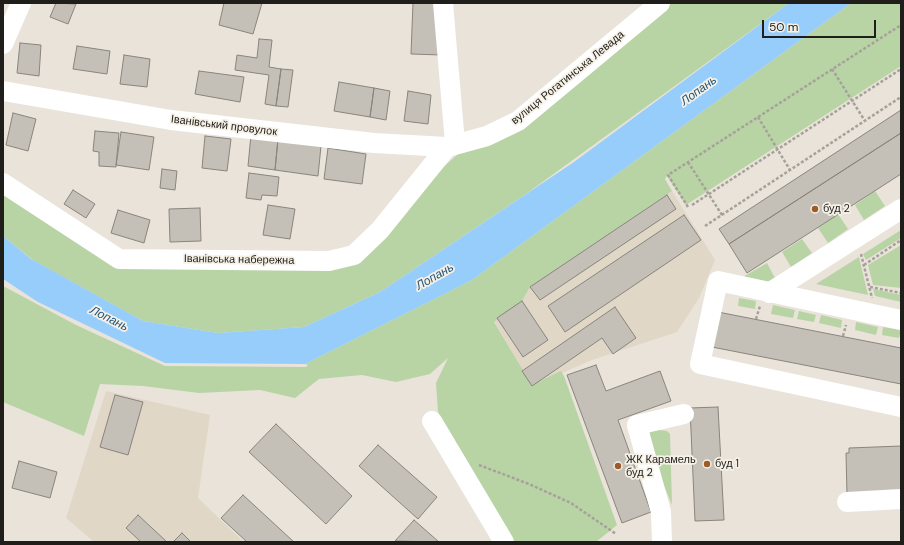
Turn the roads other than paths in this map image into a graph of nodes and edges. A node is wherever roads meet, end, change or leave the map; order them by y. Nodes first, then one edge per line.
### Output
1 (21, 3) edge
2 (443, 3) edge
3 (660, 3) edge
4 (3, 44) edge
5 (3, 91) edge
6 (451, 145) junction
7 (3, 183) edge
8 (901, 209) edge
9 (769, 293) junction
10 (901, 320) edge
11 (901, 407) edge
12 (684, 414) dead end
13 (432, 421) dead end
14 (901, 499) edge
15 (847, 502) dead end
16 (504, 542) edge
17 (662, 542) edge

1 - 4 street
2 - 6 street
3 - 6 street, вулиця Рогатинська Левада
5 - 6 street, Іванівський провулок
6 - 7 street, Іванівська набережна
8 - 9 street
9 - 10 street
9 - 11 street
12 - 17 street
13 - 16 street
14 - 15 street

